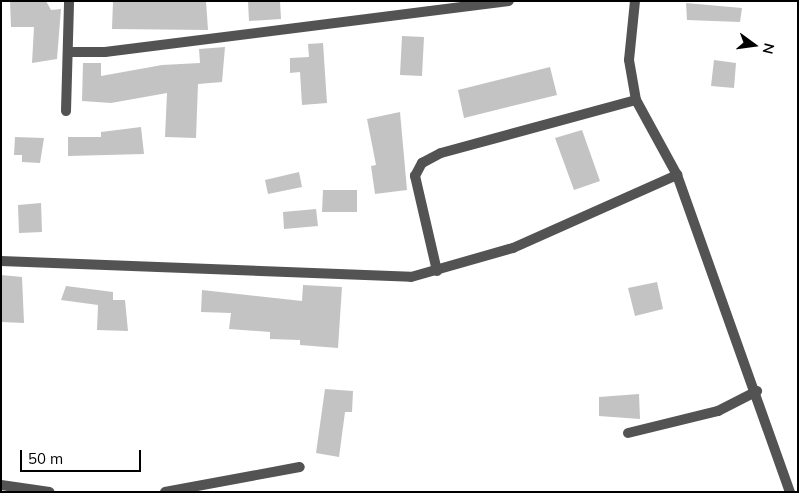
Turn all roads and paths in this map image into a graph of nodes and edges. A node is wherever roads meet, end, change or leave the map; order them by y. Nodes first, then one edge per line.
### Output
1 (69, 1) edge
2 (508, 1) edge
3 (635, 1) edge
4 (70, 52) junction
5 (636, 100) junction
6 (66, 112) dead end
7 (677, 175) junction
8 (1, 261) edge
9 (437, 271) junction
10 (757, 391) junction
11 (628, 433) dead end
12 (300, 467) dead end
13 (1, 484) edge
14 (50, 492) edge
15 (166, 492) edge
16 (790, 492) edge

1 - 4 street
2 - 4 street
3 - 5 street
4 - 6 street
5 - 7 street
5 - 9 street
7 - 9 street
7 - 10 street
8 - 9 street
10 - 11 street
10 - 16 street
12 - 15 street
13 - 14 street

